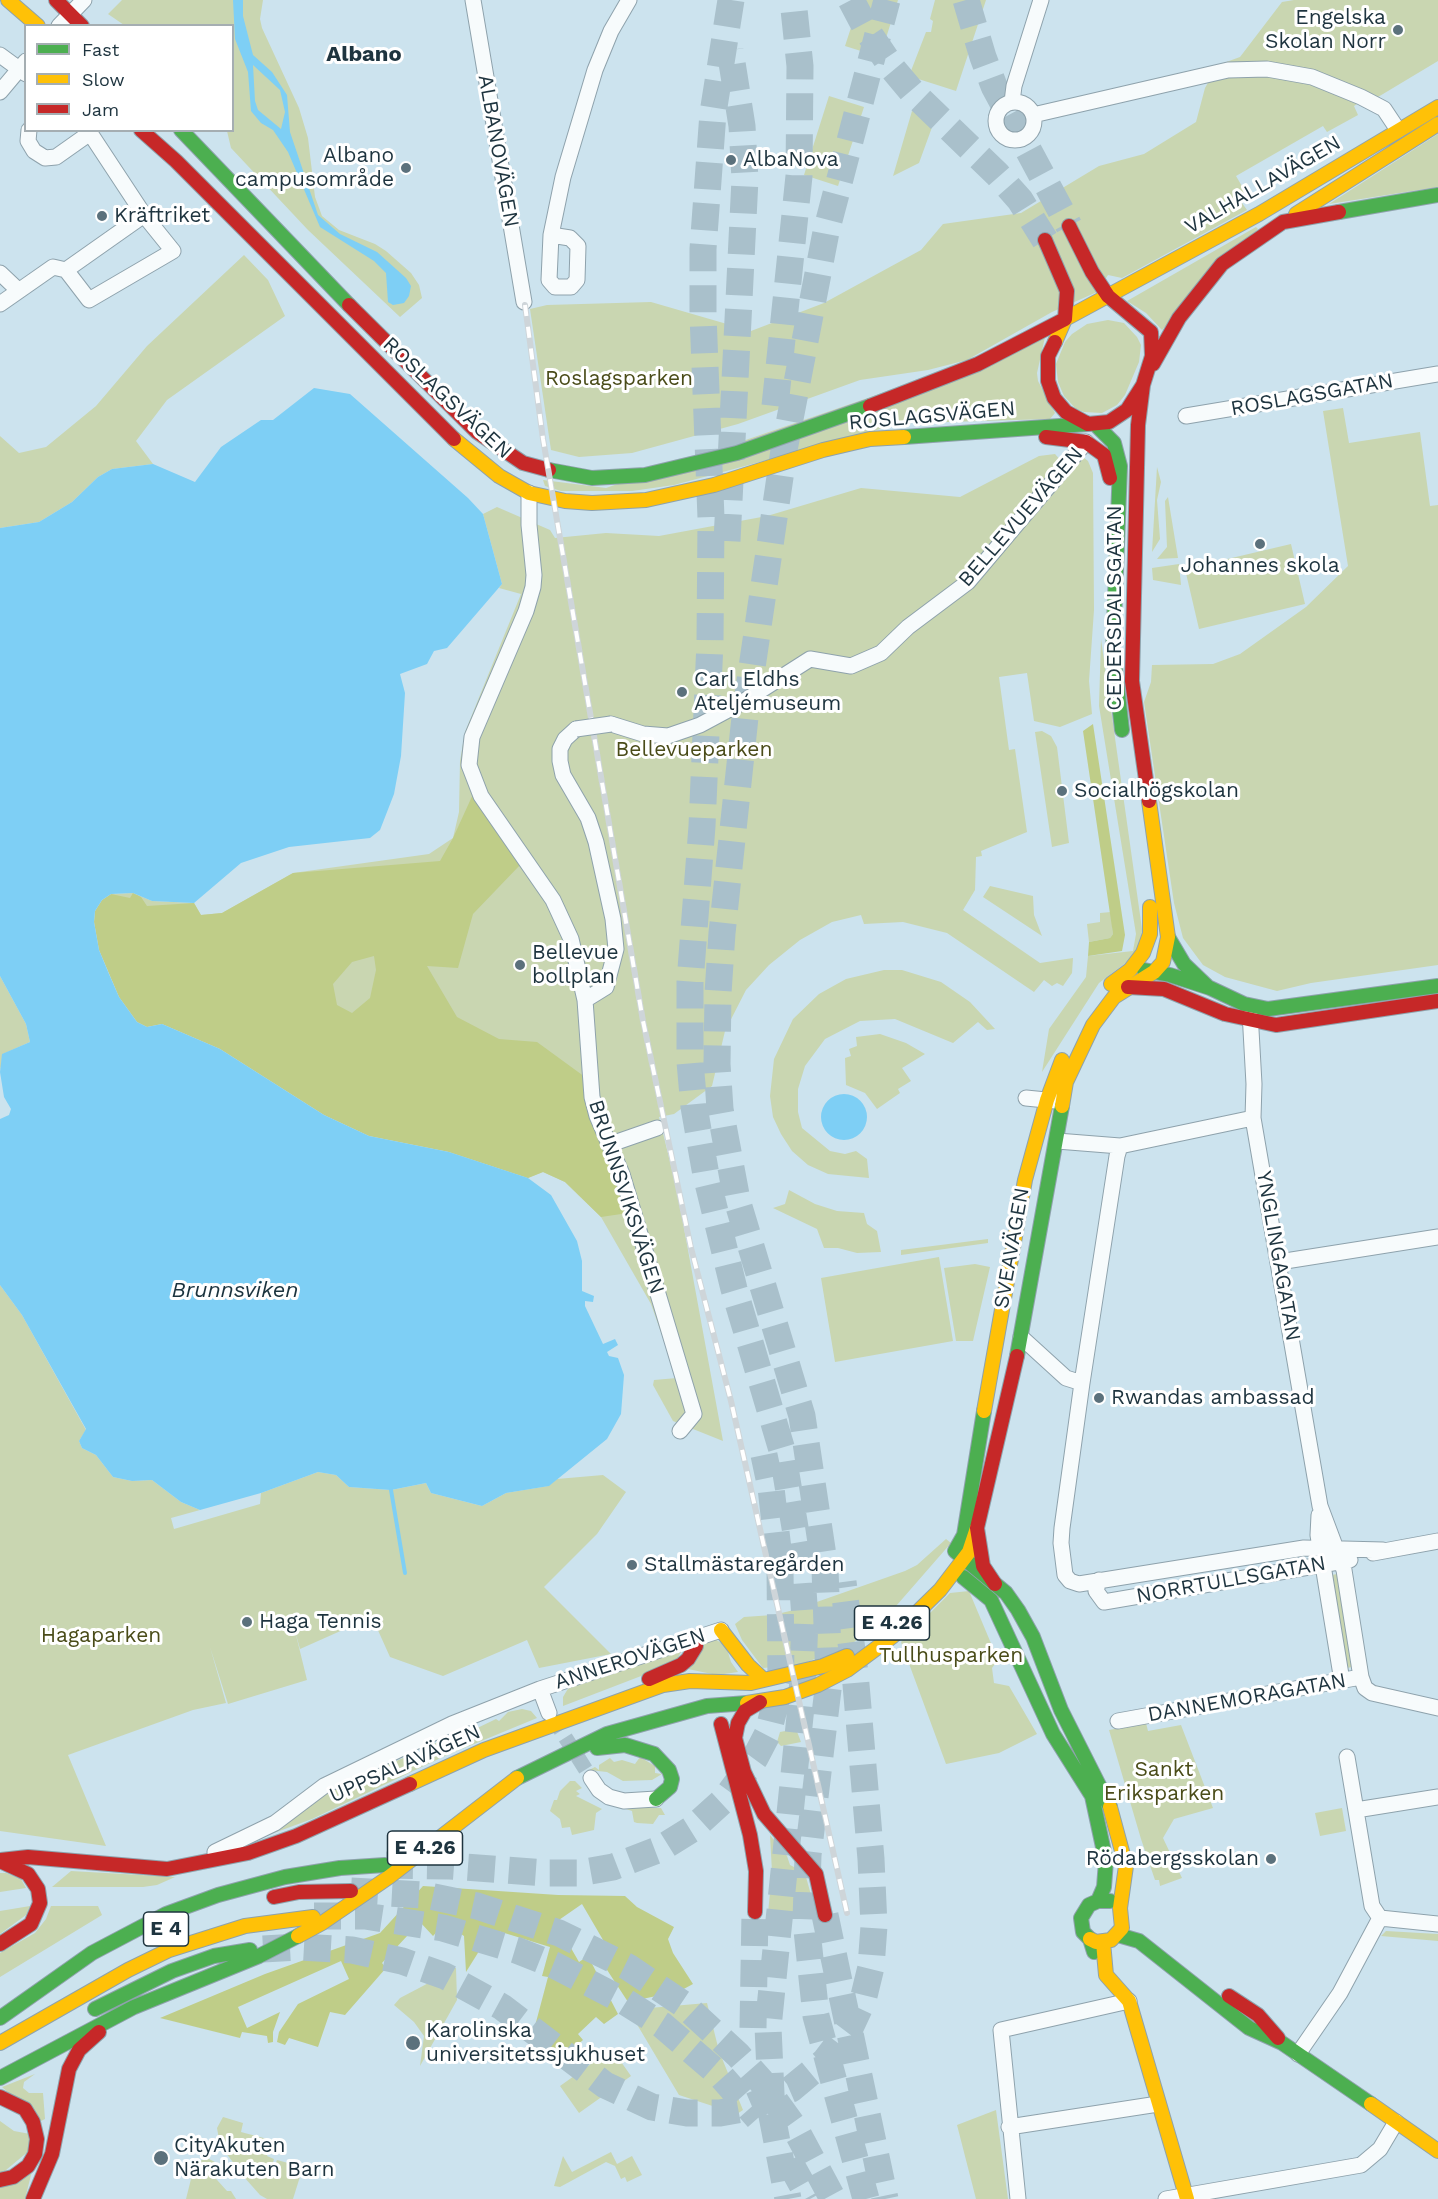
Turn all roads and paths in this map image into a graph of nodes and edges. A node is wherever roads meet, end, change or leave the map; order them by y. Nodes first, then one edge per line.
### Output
1 (8, 0) edge
2 (56, 0) edge
3 (84, 0) edge
4 (473, 0) edge
5 (629, 0) edge
6 (1041, 0) edge
7 (71, 14) junction
8 (36, 24) edge
9 (62, 24) edge
10 (80, 24) edge
11 (0, 55) edge
12 (23, 68) edge
13 (0, 92) edge
14 (1012, 102) junction
15 (1438, 107) edge
16 (1033, 115) junction
17 (1438, 124) edge
18 (1398, 130) junction
19 (29, 132) edge
20 (89, 132) edge
21 (143, 132) edge
22 (183, 132) edge
23 (1438, 195) edge
24 (144, 215) junction
25 (1282, 222) junction
26 (1069, 226) tunnel mouth
27 (551, 235) dead end
28 (1045, 240) tunnel mouth
29 (66, 270) junction
30 (0, 273) edge
31 (18, 290) junction
32 (1108, 296) junction
33 (524, 302) dead end
34 (0, 304) edge
35 (1065, 319) junction
36 (1438, 374) edge
37 (1145, 380) junction
38 (1186, 416) dead end
39 (1092, 424) junction
40 (1003, 432) junction
41 (1086, 442) junction
42 (529, 493) junction
43 (1116, 520) junction
44 (1124, 743) dead end
45 (1144, 872) dead end
46 (1150, 907) junction
47 (1168, 937) junction
48 (1130, 970) junction
49 (1154, 972) junction
50 (1438, 986) edge
51 (1128, 987) junction
52 (1164, 989) junction
53 (1214, 991) junction
54 (585, 1000) junction
55 (1438, 1001) edge
56 (1250, 1013) junction
57 (1026, 1098) dead end
58 (1047, 1100) junction
59 (1064, 1102) junction
60 (1253, 1118) junction
61 (657, 1128) dead end
62 (1057, 1141) junction
63 (611, 1144) junction
64 (1120, 1146) junction
65 (1438, 1237) edge
66 (1279, 1262) junction
67 (1021, 1337) junction
68 (1082, 1383) junction
69 (680, 1431) dead end
70 (977, 1528) junction
71 (1438, 1541) edge
72 (1330, 1556) junction
73 (955, 1561) junction
74 (1099, 1580) junction
75 (995, 1584) junction
76 (977, 1587) junction
77 (940, 1590) junction
78 (721, 1630) joint
79 (695, 1638) junction
80 (1361, 1677) junction
81 (758, 1681) junction
82 (1342, 1681) junction
83 (540, 1689) junction
84 (760, 1702) junction
85 (727, 1705) junction
86 (1438, 1708) edge
87 (690, 1710) junction
88 (549, 1713) tunnel mouth
89 (1118, 1720) dead end
90 (566, 1721) junction
91 (721, 1724) junction
92 (566, 1753) junction
93 (1347, 1757) dead end
94 (591, 1778) tunnel mouth
95 (1438, 1797) edge
96 (656, 1799) joint
97 (1356, 1810) junction
98 (0, 1860) edge
99 (385, 1865) tunnel mouth
100 (167, 1869) junction
101 (351, 1891) tunnel mouth
102 (1098, 1901) junction
103 (235, 1906) dead end
104 (755, 1912) tunnel mouth
105 (1122, 1912) junction
106 (825, 1915) tunnel mouth
107 (313, 1917) tunnel mouth
108 (1380, 1918) junction
109 (1438, 1924) edge
110 (167, 1929) dead end
111 (1118, 1935) junction
112 (147, 1940) dead end
113 (1096, 1941) junction
114 (0, 1944) edge
115 (250, 1950) tunnel mouth
116 (87, 1974) dead end
117 (162, 1996) junction
118 (1129, 2001) junction
119 (84, 2016) dead end
120 (0, 2020) edge
121 (48, 2036) dead end
122 (0, 2043) edge
123 (1282, 2043) junction
124 (1298, 2054) junction
125 (0, 2063) edge
126 (0, 2078) edge
127 (0, 2097) edge
128 (1158, 2104) junction
129 (1396, 2122) junction
130 (1009, 2127) junction
131 (1438, 2151) edge
132 (0, 2180) edge
133 (1232, 2194) edge
134 (1186, 2197) edge
135 (33, 2199) edge
136 (1017, 2199) edge
137 (1166, 2199) edge

1 - 8 main road
2 - 7 main road
3 - 7 street
4 - 33 street, ALBANOVÄGEN
5 - 27 street
6 - 14 street
7 - 9 street
7 - 10 main road
11 - 12 street
12 - 13 street
14 - 16 street
14 - 16 street
15 - 18 main road, VALHALLAVÄGEN
16 - 18 street
17 - 25 main road, VALHALLAVÄGEN
18 - 32 main road, VALHALLAVÄGEN
19 - 20 street
20 - 24 street
21 - 42 main road, ROSLAGSVÄGEN
22 - 35 main road, ROSLAGSVÄGEN
23 - 25 main road
24 - 29 street
24 - 29 street
25 - 37 main road, VALHALLAVÄGEN
26 - 32 main road
28 - 35 main road
29 - 31 street
30 - 31 street
31 - 34 street
32 - 35 main road
32 - 37 main road
35 - 39 main road
36 - 38 street, ROSLAGSGATAN
37 - 39 main road
37 - 47 main road, CEDERSDALSGATAN
39 - 40 main road, ROSLAGSVÄGEN
39 - 43 main road, CEDERSDALSGATAN
40 - 41 main road
40 - 42 main road, ROSLAGSVÄGEN
41 - 43 main road, CEDERSDALSGATAN
41 - 54 street, BELLEVUEVÄGEN, bridge
42 - 54 street, BRUNNSVIKSVÄGEN
43 - 44 main road, CEDERSDALSGATAN
45 - 46 main road
46 - 48 main road, SVEAVÄGEN
46 - 49 main road
47 - 49 main road, CEDERSDALSGATAN
47 - 53 main road, CEDERSDALSGATAN
48 - 49 main road
48 - 58 main road, SVEAVÄGEN
49 - 51 main road
49 - 52 main road
49 - 53 main road
50 - 56 main road
51 - 52 main road
51 - 59 main road, SVEAVÄGEN
52 - 56 main road
53 - 56 main road
54 - 63 street, BRUNNSVIKSVÄGEN
55 - 56 main road
56 - 60 street, YNGLINGAGATAN
57 - 58 street
58 - 59 street
58 - 73 main road, SVEAVÄGEN
59 - 62 main road, SVEAVÄGEN
60 - 64 street
60 - 66 street, YNGLINGAGATAN
61 - 63 street
62 - 64 street
62 - 67 main road, SVEAVÄGEN
63 - 69 street, BRUNNSVIKSVÄGEN
64 - 68 street
65 - 66 street
66 - 72 street, YNGLINGAGATAN
67 - 68 street
67 - 70 main road, SVEAVÄGEN
68 - 74 street, NORRTULLSGATAN
70 - 73 main road
70 - 75 main road
71 - 72 street, NORRTULLSGATAN
72 - 74 street, NORRTULLSGATAN
72 - 74 street, NORRTULLSGATAN
72 - 80 street, YNGLINGAGATAN
72 - 82 street, YNGLINGAGATAN
73 - 75 main road
73 - 76 main road
73 - 77 main road
73 - 81 main road, UPPSALAVÄGEN / E 4.26
75 - 105 main road
76 - 77 main road
76 - 102 main road
77 - 84 main road
78 - 79 street, ANNEROVÄGEN
78 - 81 main road
79 - 83 street, ANNEROVÄGEN
79 - 90 main road
80 - 82 street, DANNEMORAGATAN
80 - 86 street, DANNEMORAGATAN
81 - 85 main road
81 - 90 main road, UPPSALAVÄGEN / E 4.26
82 - 89 street, DANNEMORAGATAN
83 - 88 street, ANNEROVÄGEN
83 - 100 street, ANNEROVÄGEN
84 - 85 main road
84 - 106 main road
85 - 87 main road
85 - 91 main road
87 - 91 main road
87 - 92 main road, E 4.26
90 - 100 main road, UPPSALAVÄGEN / E 4.26
91 - 104 main road
92 - 96 main road
92 - 117 main road, E 4.26
93 - 97 street
94 - 96 street
95 - 97 street
97 - 108 street
98 - 100 main road, UPPSALAVÄGEN / E 4.26
98 - 114 main road
99 - 120 main road
101 - 103 main road
102 - 105 main road
102 - 113 main road
105 - 111 main road
105 - 123 main road
107 - 122 main road, E 4
108 - 109 street
108 - 124 street
110 - 112 main road, E 4
111 - 113 main road
111 - 123 main road
113 - 118 main road
115 - 119 main road
116 - 120 main road
117 - 126 main road, E 4.26
117 - 135 main road
118 - 128 main road
118 - 130 street
121 - 125 main road
123 - 124 main road
124 - 129 main road
127 - 132 main road
128 - 130 street
128 - 134 main road
129 - 131 main road
129 - 133 street
130 - 136 street
133 - 134 street
134 - 137 street

